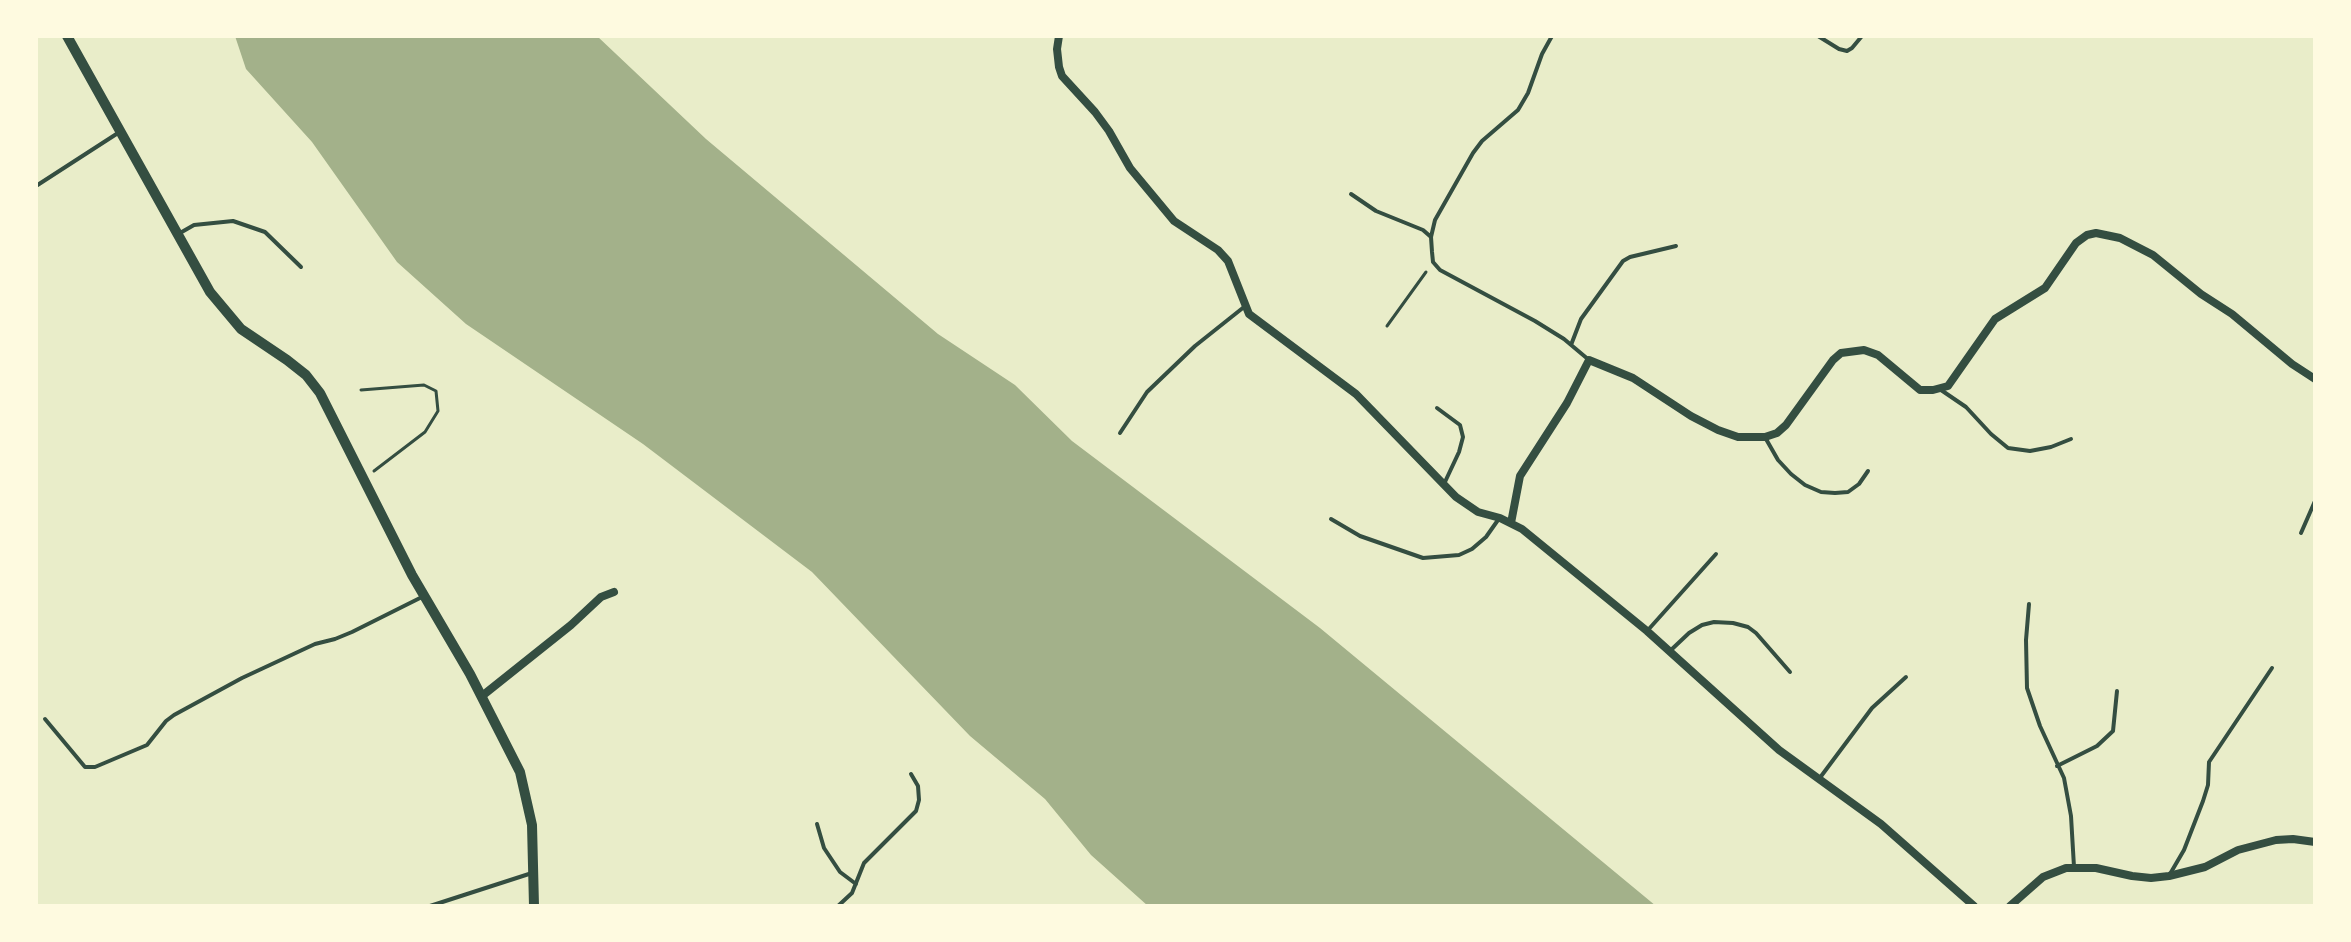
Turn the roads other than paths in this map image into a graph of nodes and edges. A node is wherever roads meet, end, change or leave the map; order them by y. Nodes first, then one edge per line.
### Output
1 (67, 36) edge
2 (1059, 36) edge
3 (1552, 36) edge
4 (1818, 36) edge
5 (1862, 36) edge
6 (121, 132) junction
7 (36, 186) edge
8 (1351, 194) dead end
9 (177, 234) junction
10 (1431, 237) junction
11 (1676, 246) dead end
12 (301, 267) dead end
13 (1246, 306) junction
14 (1571, 345) junction
15 (1589, 360) junction
16 (2315, 379) edge
17 (1939, 389) junction
18 (1437, 408) dead end
19 (1120, 433) dead end
20 (1765, 437) junction
21 (2071, 439) dead end
22 (1868, 471) dead end
23 (1444, 484) junction
24 (2315, 501) edge
25 (1500, 518) junction
26 (1331, 519) dead end
27 (1511, 523) junction
28 (2301, 533) dead end
29 (1716, 554) dead end
30 (614, 592) dead end
31 (424, 596) junction
32 (2029, 604) dead end
33 (1647, 631) junction
34 (1670, 652) junction
35 (2272, 668) dead end
36 (1790, 672) dead end
37 (1906, 677) dead end
38 (2117, 691) dead end
39 (482, 696) junction
40 (45, 719) dead end
41 (2057, 766) junction
42 (911, 774) dead end
43 (1819, 779) junction
44 (817, 824) dead end
45 (2315, 842) edge
46 (2074, 867) junction
47 (534, 872) junction
48 (2169, 876) junction
49 (856, 884) junction
50 (430, 906) edge
51 (534, 906) edge
52 (838, 906) edge
53 (1974, 906) edge
54 (2010, 906) edge

1 - 6 street
2 - 13 street
3 - 10 lane
4 - 5 lane
6 - 7 lane
6 - 9 street
8 - 10 lane
9 - 12 lane
9 - 31 street
10 - 14 lane
11 - 14 lane
13 - 19 lane
13 - 23 street
14 - 15 lane
15 - 20 street
15 - 27 street
16 - 17 street
17 - 20 street
17 - 21 lane
18 - 23 lane
20 - 22 lane
23 - 25 street
24 - 28 lane
25 - 26 lane
25 - 27 street
27 - 33 street
29 - 33 lane
30 - 39 street
31 - 39 street
31 - 40 lane
32 - 41 lane
33 - 34 street
34 - 36 lane
34 - 43 street
35 - 48 lane
37 - 43 lane
38 - 41 lane
39 - 47 street
41 - 46 lane
42 - 49 lane
43 - 53 street
44 - 49 lane
45 - 48 street
46 - 48 street
46 - 54 street
47 - 50 lane
47 - 51 street
49 - 52 lane

